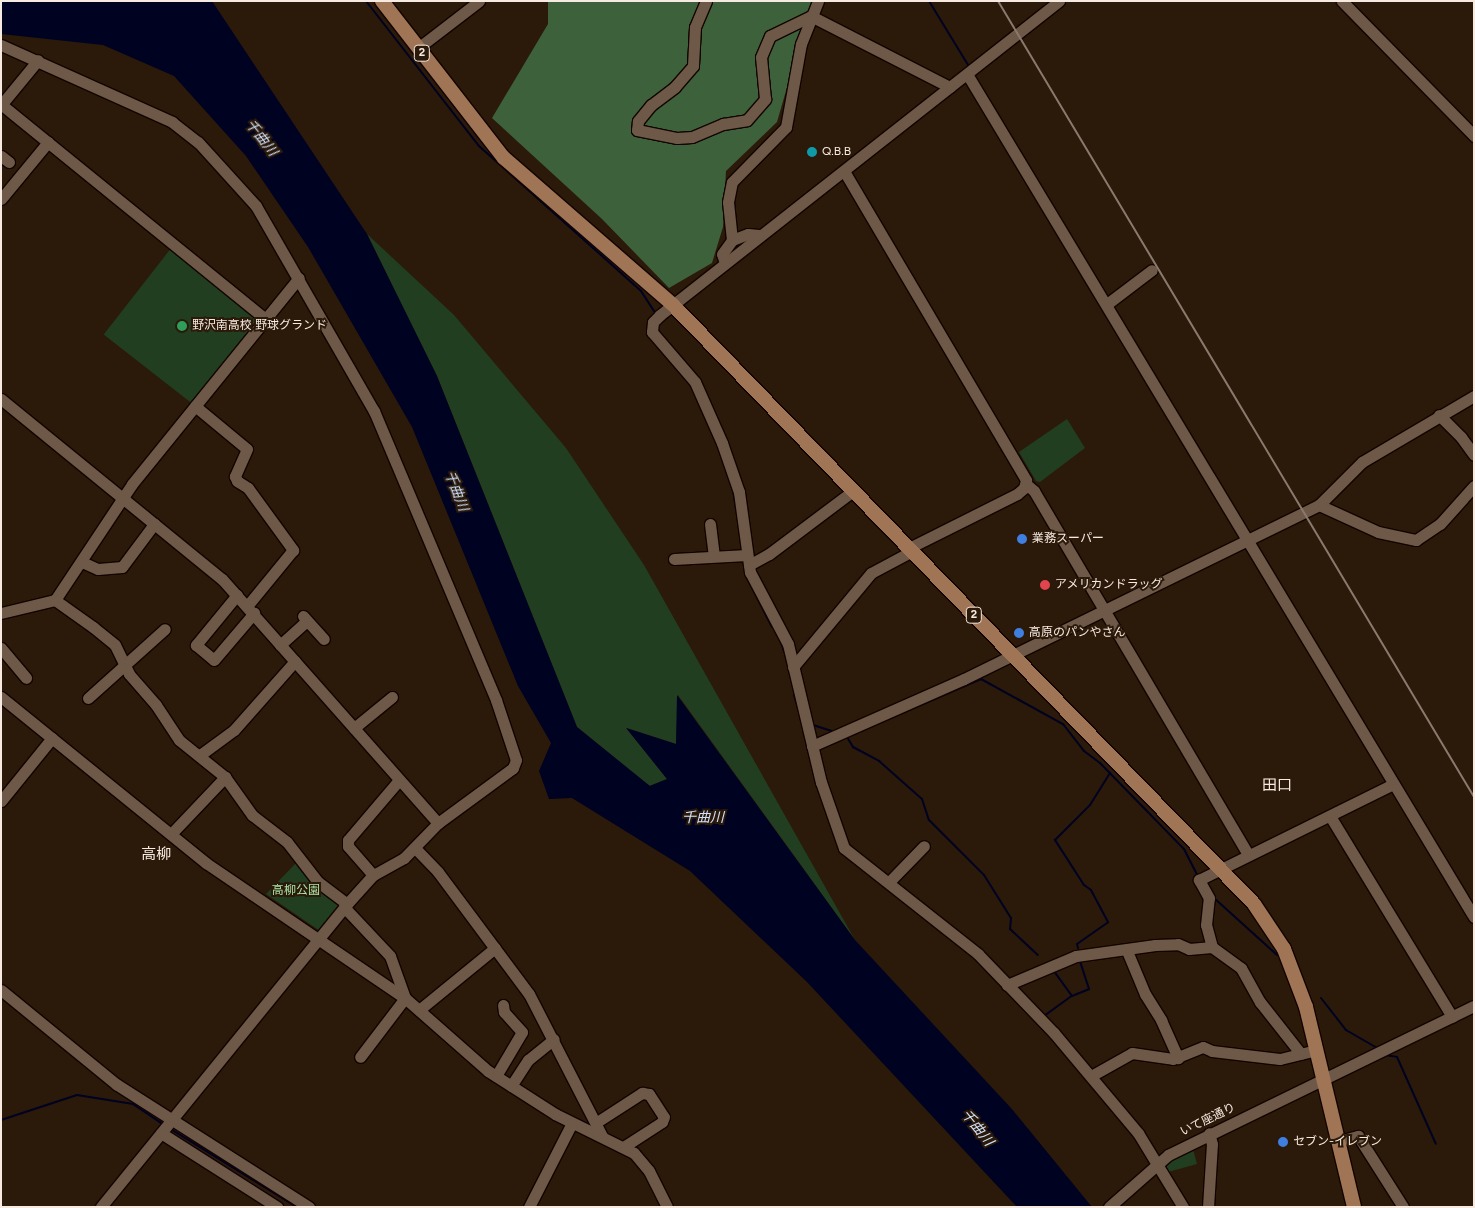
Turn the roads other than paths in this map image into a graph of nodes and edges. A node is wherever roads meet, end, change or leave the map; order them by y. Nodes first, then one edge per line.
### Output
1 (382, 1) edge
2 (479, 1) edge
3 (706, 1) edge
4 (818, 1) edge
5 (1059, 1) edge
6 (1342, 1) edge
7 (811, 16) junction
8 (1, 44) edge
9 (418, 48) junction
10 (38, 60) junction
11 (967, 74) junction
12 (950, 87) junction
13 (1, 105) edge
14 (1474, 136) edge
15 (48, 142) junction
16 (844, 170) junction
17 (1, 200) edge
18 (759, 235) junction
19 (732, 240) junction
20 (725, 263) junction
21 (1152, 270) dead end
22 (299, 278) junction
23 (1108, 303) junction
24 (673, 305) junction
25 (267, 320) junction
26 (1474, 396) edge
27 (1, 399) edge
28 (195, 406) junction
29 (1439, 415) junction
30 (1474, 455) edge
31 (1026, 484) junction
32 (1474, 486) edge
33 (853, 490) junction
34 (122, 497) junction
35 (1319, 505) junction
36 (154, 524) junction
37 (710, 524) dead end
38 (1247, 540) junction
39 (910, 549) junction
40 (714, 556) junction
41 (674, 559) dead end
42 (748, 560) junction
43 (82, 562) junction
44 (237, 595) junction
45 (55, 600) junction
46 (250, 610) junction
47 (1104, 611) junction
48 (1, 613) edge
49 (165, 629) dead end
50 (324, 640) dead end
51 (280, 645) junction
52 (1, 648) edge
53 (1013, 655) junction
54 (295, 661) junction
55 (124, 664) junction
56 (793, 667) junction
57 (26, 678) dead end
58 (1, 697) edge
59 (392, 697) dead end
60 (88, 698) dead end
61 (354, 728) junction
62 (52, 738) junction
63 (812, 746) junction
64 (200, 755) junction
65 (224, 777) junction
66 (399, 780) junction
67 (1394, 784) junction
68 (1, 801) edge
69 (1330, 816) junction
70 (438, 823) junction
71 (171, 834) junction
72 (924, 846) dead end
73 (415, 848) junction
74 (1248, 855) junction
75 (1221, 868) junction
76 (373, 876) junction
77 (889, 882) junction
78 (346, 905) junction
79 (1474, 917) edge
80 (319, 938) junction
81 (1212, 947) junction
82 (495, 948) junction
83 (1127, 951) junction
84 (1007, 984) junction
85 (1, 990) edge
86 (405, 998) junction
87 (504, 1005) dead end
88 (1474, 1006) edge
89 (419, 1010) junction
90 (1452, 1017) junction
91 (554, 1039) junction
92 (1317, 1050) junction
93 (1301, 1054) junction
94 (360, 1057) dead end
95 (1178, 1058) junction
96 (496, 1076) junction
97 (1091, 1076) junction
98 (1324, 1081) junction
99 (512, 1086) junction
100 (597, 1122) junction
101 (572, 1123) junction
102 (167, 1126) junction
103 (1210, 1133) junction
104 (602, 1136) junction
105 (1339, 1141) junction
106 (625, 1146) junction
107 (1157, 1162) junction
108 (1114, 1205) edge
109 (101, 1207) edge
110 (277, 1207) edge
111 (309, 1207) edge
112 (529, 1207) edge
113 (667, 1207) edge
114 (1184, 1207) edge
115 (1208, 1207) edge
116 (1354, 1207) edge
117 (1403, 1207) edge

1 - 9 main road, 2
2 - 9 street
3 - 7 street
4 - 7 street
5 - 11 street
6 - 14 street
7 - 12 street
7 - 19 street
8 - 10 street
9 - 24 main road, 2
10 - 13 street
10 - 22 street
11 - 12 street
11 - 23 street
12 - 16 street
13 - 15 street
15 - 17 street
15 - 25 street
16 - 18 street
16 - 31 street
18 - 19 street
18 - 20 street
19 - 20 street
20 - 24 street
21 - 23 street
22 - 25 street
22 - 70 street
23 - 38 street
24 - 33 main road, 2
24 - 42 street
25 - 28 street
26 - 29 street
27 - 34 street
28 - 34 street
28 - 46 street
29 - 30 street
29 - 35 street
31 - 39 street
31 - 47 street
32 - 35 street
33 - 39 main road, 2
33 - 42 street
34 - 36 street
34 - 43 street
35 - 38 street
36 - 43 street
36 - 44 street
37 - 40 street
38 - 47 street
38 - 67 street
39 - 53 main road, 2
39 - 56 street
40 - 41 street
40 - 42 street
42 - 56 street
43 - 45 street
44 - 46 street
44 - 46 street
45 - 48 street
45 - 55 street
46 - 51 street
47 - 53 street
47 - 74 street
49 - 55 street
50 - 51 street
51 - 54 street
52 - 57 street
53 - 63 street
53 - 75 main road, 2
54 - 61 street
54 - 64 street
55 - 60 street
55 - 64 street
56 - 63 street
58 - 62 street
59 - 61 street
61 - 66 street
62 - 68 street
62 - 71 street
63 - 77 street
64 - 65 street
65 - 71 street
65 - 78 street
66 - 70 street
66 - 76 street
67 - 69 street
67 - 79 street
69 - 74 street
69 - 90 street
70 - 73 street
71 - 80 street
72 - 77 street
73 - 76 street
73 - 82 street
74 - 75 street
75 - 81 street
75 - 92 main road, 2
76 - 78 street
77 - 84 street
78 - 80 street
78 - 86 street
80 - 86 street
80 - 102 street
81 - 83 street
81 - 93 street
82 - 89 street
82 - 91 street
83 - 84 street
83 - 95 street
84 - 97 street
85 - 102 street
86 - 89 street
86 - 94 street
87 - 96 street
88 - 90 street, いて座通り
89 - 96 street
90 - 98 street, いて座通り
91 - 99 street
91 - 100 street
92 - 93 street
92 - 98 main road, 2
93 - 95 street
95 - 97 street
96 - 99 street
97 - 107 street
98 - 103 street, いて座通り
98 - 105 main road, 2
99 - 101 street
100 - 104 street
100 - 106 street
101 - 104 street
101 - 112 street
102 - 109 street
102 - 110 street
102 - 111 street
103 - 107 street, いて座通り
103 - 115 street
104 - 106 street
105 - 116 main road, 2
105 - 117 street
106 - 113 street
107 - 108 street, いて座通り
107 - 114 street

